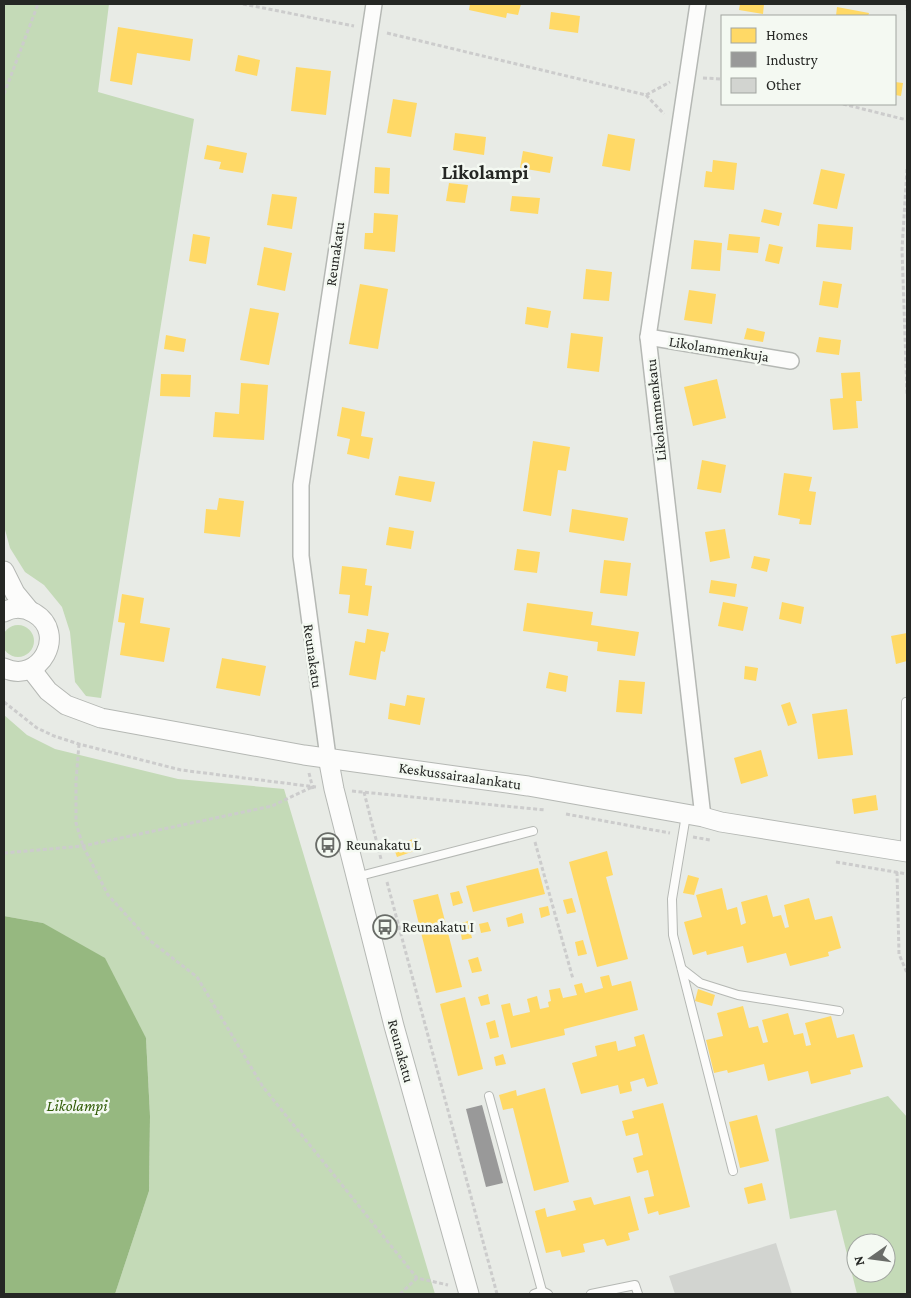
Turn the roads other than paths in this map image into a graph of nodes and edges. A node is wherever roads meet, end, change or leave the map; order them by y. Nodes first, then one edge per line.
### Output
1 (374, 4) edge
2 (698, 4) edge
3 (648, 337) junction
4 (791, 361) dead end
5 (4, 571) edge
6 (30, 610) junction
7 (4, 612) edge
8 (4, 668) edge
9 (31, 669) junction
10 (906, 702) dead end
11 (328, 757) junction
12 (694, 816) junction
13 (532, 831) road end
14 (907, 852) edge
15 (356, 877) junction
16 (682, 969) junction
17 (839, 1011) dead end
18 (489, 1096) dead end
19 (733, 1171) dead end
20 (469, 1292) edge
21 (545, 1293) edge
22 (534, 1294) edge
23 (591, 1294) edge
24 (638, 1294) edge

1 - 11 street, Reunakatu
2 - 3 street, Likolammenkatu
3 - 4 street, Likolammenkuja
3 - 12 street, Likolammenkatu
5 - 6 street
6 - 7 street
6 - 9 street
8 - 9 street
9 - 11 street, Keskussairaalankatu
10 - 14 lane
11 - 12 street, Keskussairaalankatu
11 - 15 street, Reunakatu
12 - 14 street, Keskussairaalankatu
12 - 16 lane
13 - 15 lane
15 - 20 street, Reunakatu
16 - 17 lane
16 - 19 lane
18 - 21 lane
21 - 22 lane
23 - 24 lane

